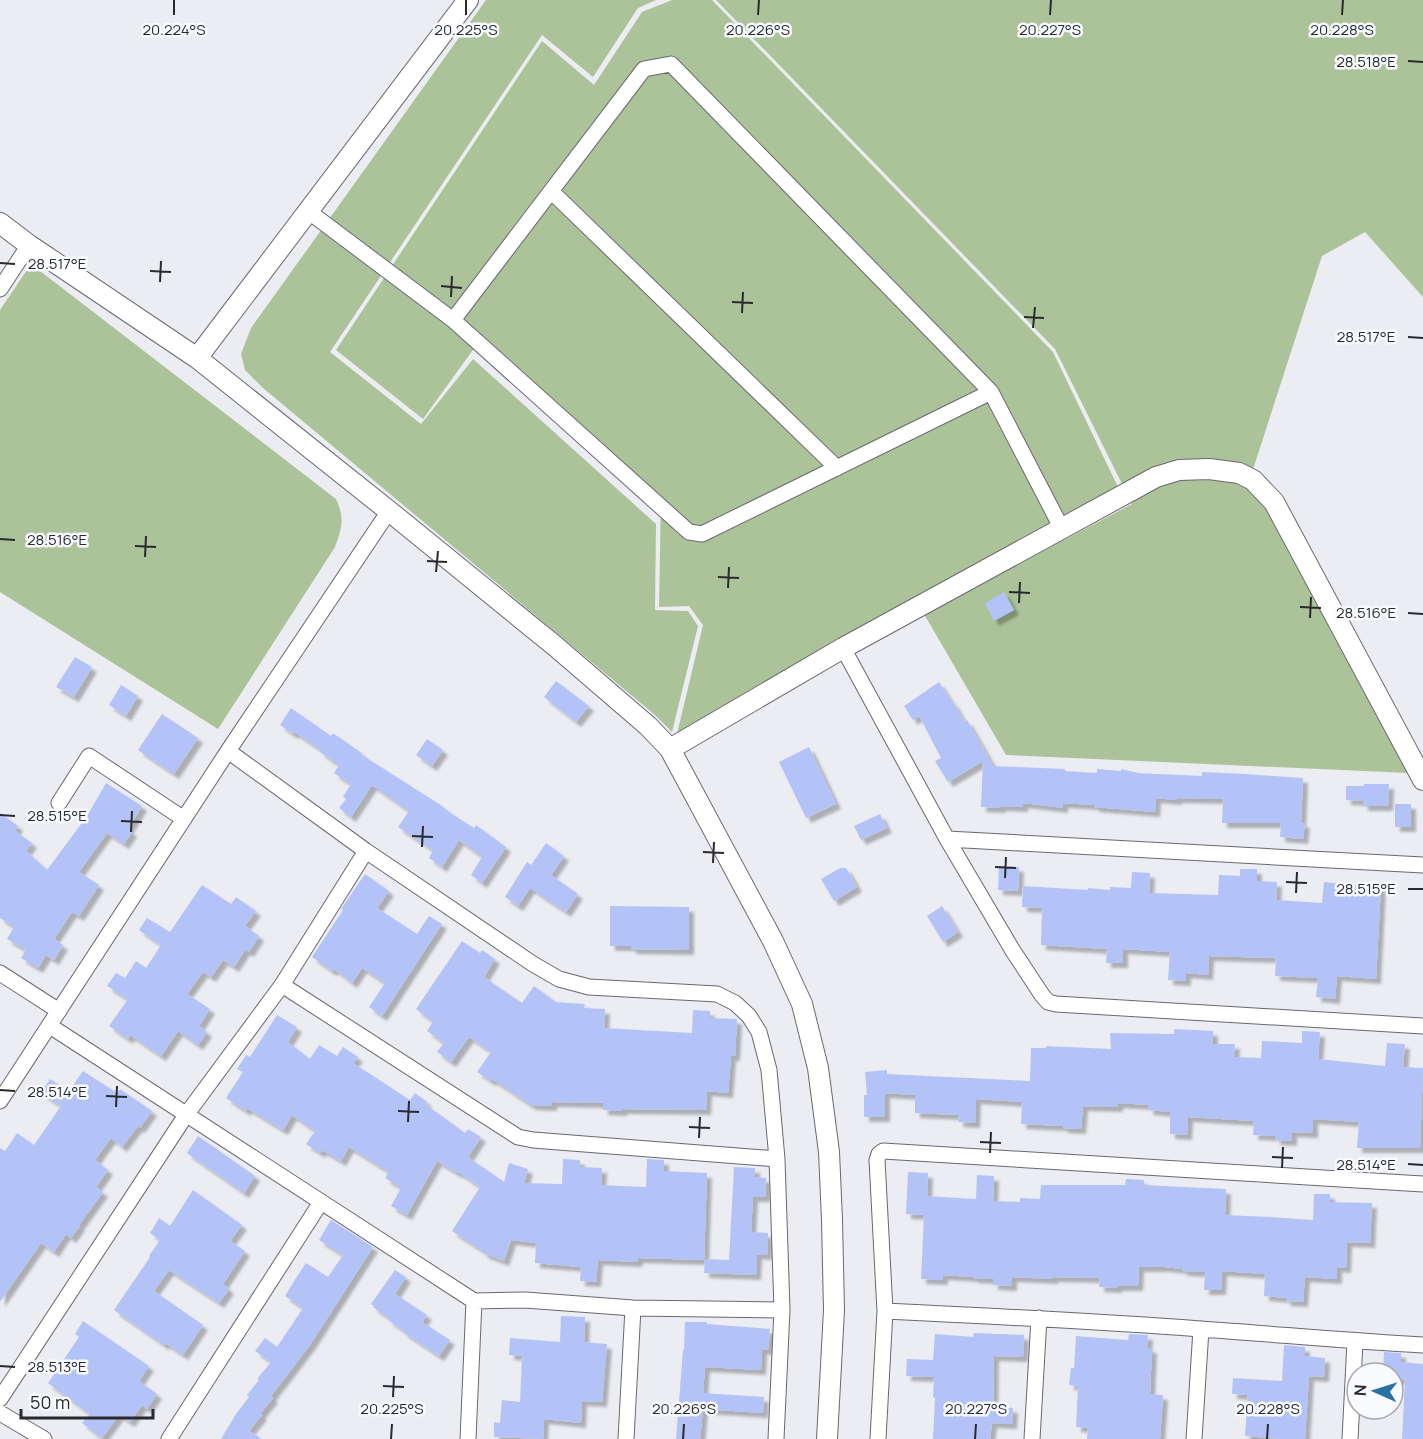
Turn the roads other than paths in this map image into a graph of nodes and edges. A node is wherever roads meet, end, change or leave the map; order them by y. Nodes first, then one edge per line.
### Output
1 (468, 0) edge
2 (551, 191) junction
3 (308, 211) junction
4 (0, 223) edge
5 (29, 245) junction
6 (0, 289) edge
7 (453, 320) junction
8 (197, 358) junction
9 (991, 392) junction
10 (837, 468) junction
11 (389, 512) junction
12 (1062, 529) junction
13 (843, 648) junction
14 (670, 749) junction
15 (228, 751) junction
16 (1423, 780) edge
17 (59, 803) dead end
18 (184, 819) junction
19 (947, 839) junction
20 (366, 851) junction
21 (1423, 866) edge
22 (0, 973) edge
23 (282, 985) junction
24 (59, 1011) junction
25 (50, 1026) junction
26 (1423, 1026) edge
27 (0, 1101) edge
28 (186, 1114) junction
29 (777, 1159) junction
30 (1423, 1184) edge
31 (321, 1202) junction
32 (474, 1301) junction
33 (633, 1308) junction
34 (782, 1310) junction
35 (885, 1311) junction
36 (1039, 1318) junction
37 (1201, 1329) junction
38 (1355, 1342) junction
39 (1423, 1345) edge
40 (0, 1399) edge
41 (0, 1413) edge
42 (44, 1439) edge
43 (169, 1439) edge
44 (468, 1439) edge
45 (626, 1439) edge
46 (776, 1439) edge
47 (827, 1439) edge
48 (879, 1439) edge
49 (1032, 1439) edge
50 (1194, 1439) edge
51 (1350, 1439) edge

1 - 3 street
2 - 7 street
2 - 9 street
2 - 10 street
3 - 7 street
3 - 8 street
4 - 5 street
5 - 6 street
5 - 8 street
7 - 10 street
8 - 11 street
9 - 10 street
9 - 12 street
11 - 14 street
11 - 15 street
12 - 13 street
12 - 16 street
13 - 14 street
13 - 19 street
14 - 47 street
15 - 18 street
15 - 20 street
17 - 18 street
18 - 24 street
19 - 21 street
19 - 26 street
20 - 23 street
20 - 29 street
22 - 24 street
23 - 28 street
23 - 29 street
24 - 25 street
25 - 27 street
25 - 28 street
28 - 31 street
28 - 40 street
29 - 34 street
30 - 35 street
31 - 32 street
31 - 43 street
32 - 33 street
32 - 44 street
33 - 34 street
33 - 45 street
34 - 46 street
35 - 36 street
35 - 48 street
36 - 37 street
36 - 49 street
37 - 38 street
37 - 50 street
38 - 39 street
38 - 51 street
41 - 42 street

